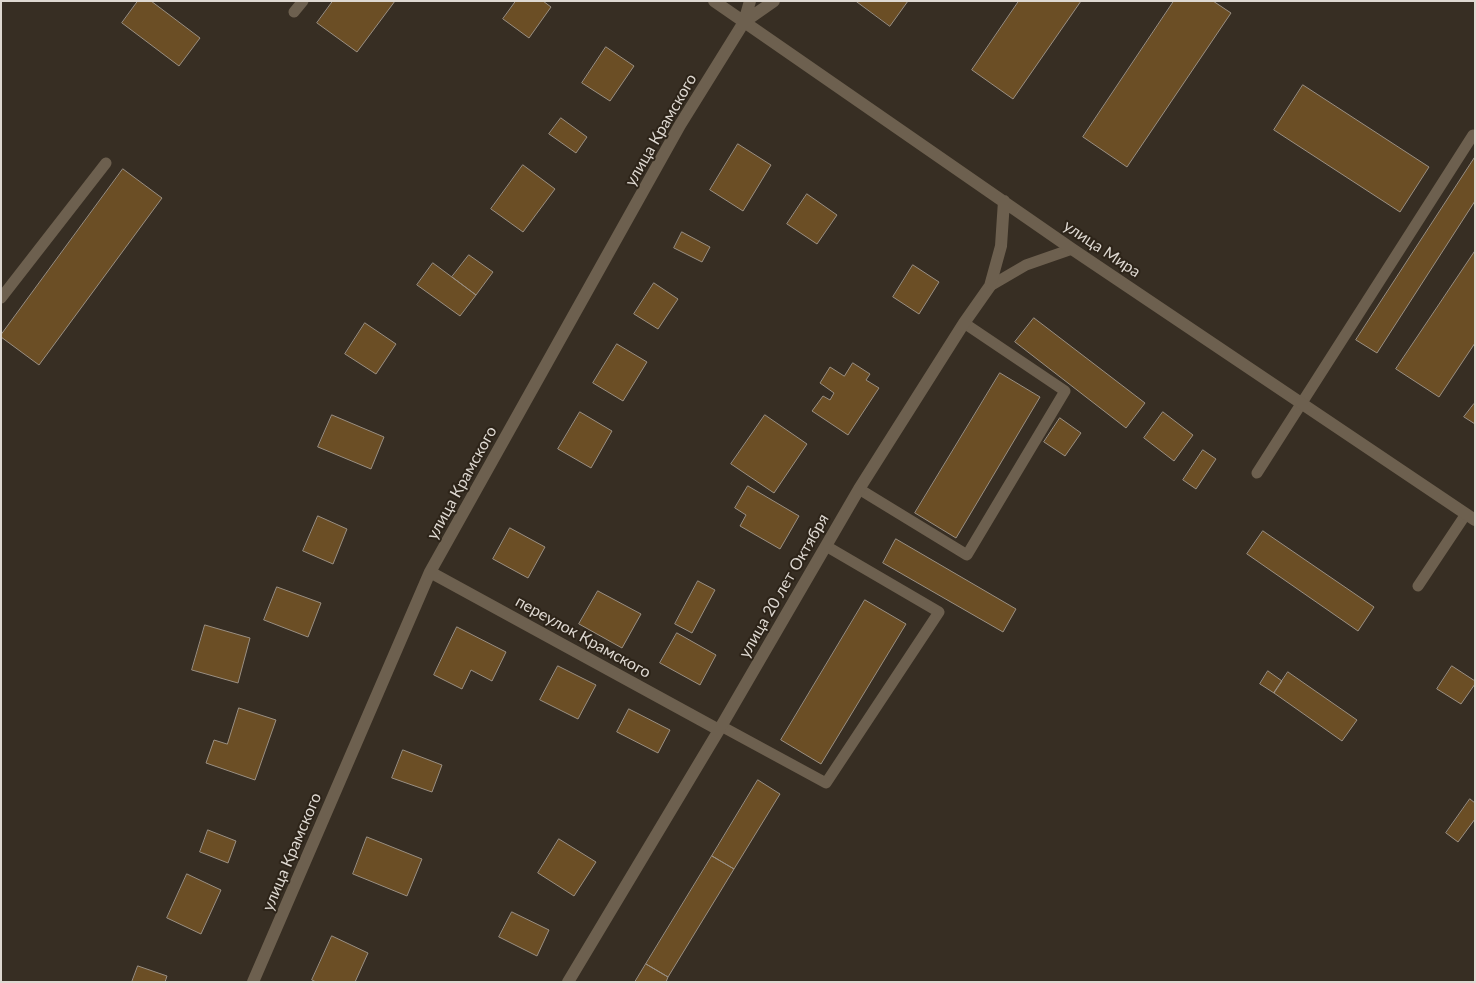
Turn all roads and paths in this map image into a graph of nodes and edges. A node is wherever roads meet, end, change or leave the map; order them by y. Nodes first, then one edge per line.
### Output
1 (303, 1) edge
2 (714, 1) edge
3 (750, 1) edge
4 (774, 1) edge
5 (294, 12) dead end
6 (744, 22) junction
7 (1472, 135) dead end
8 (106, 163) dead end
9 (1004, 201) junction
10 (1072, 249) junction
11 (990, 286) junction
12 (1, 298) edge
13 (964, 323) junction
14 (1301, 403) junction
15 (1257, 474) dead end
16 (859, 489) junction
17 (1470, 517) edge
18 (826, 546) junction
19 (430, 572) junction
20 (1418, 586) dead end
21 (720, 728) junction
22 (253, 982) edge
23 (568, 982) edge

1 - 5 lane
2 - 6 street, улица Мира
3 - 6 street, улица Крамского
4 - 6 street, улица Крамского
6 - 9 street, улица Мира
6 - 19 street, улица Крамского
7 - 14 lane
8 - 12 lane
9 - 10 street, улица Мира
9 - 11 street, улица 20 лет Октября
10 - 11 lane
10 - 14 street, улица Мира
11 - 13 street, улица 20 лет Октября
13 - 16 street, улица 20 лет Октября
13 - 16 lane
14 - 15 lane
14 - 17 street, улица Мира
16 - 18 street, улица 20 лет Октября
17 - 20 lane
18 - 21 street, улица 20 лет Октября
18 - 21 lane
19 - 21 street, переулок Крамского
19 - 22 street, улица Крамского
21 - 23 street, улица 20 лет Октября

